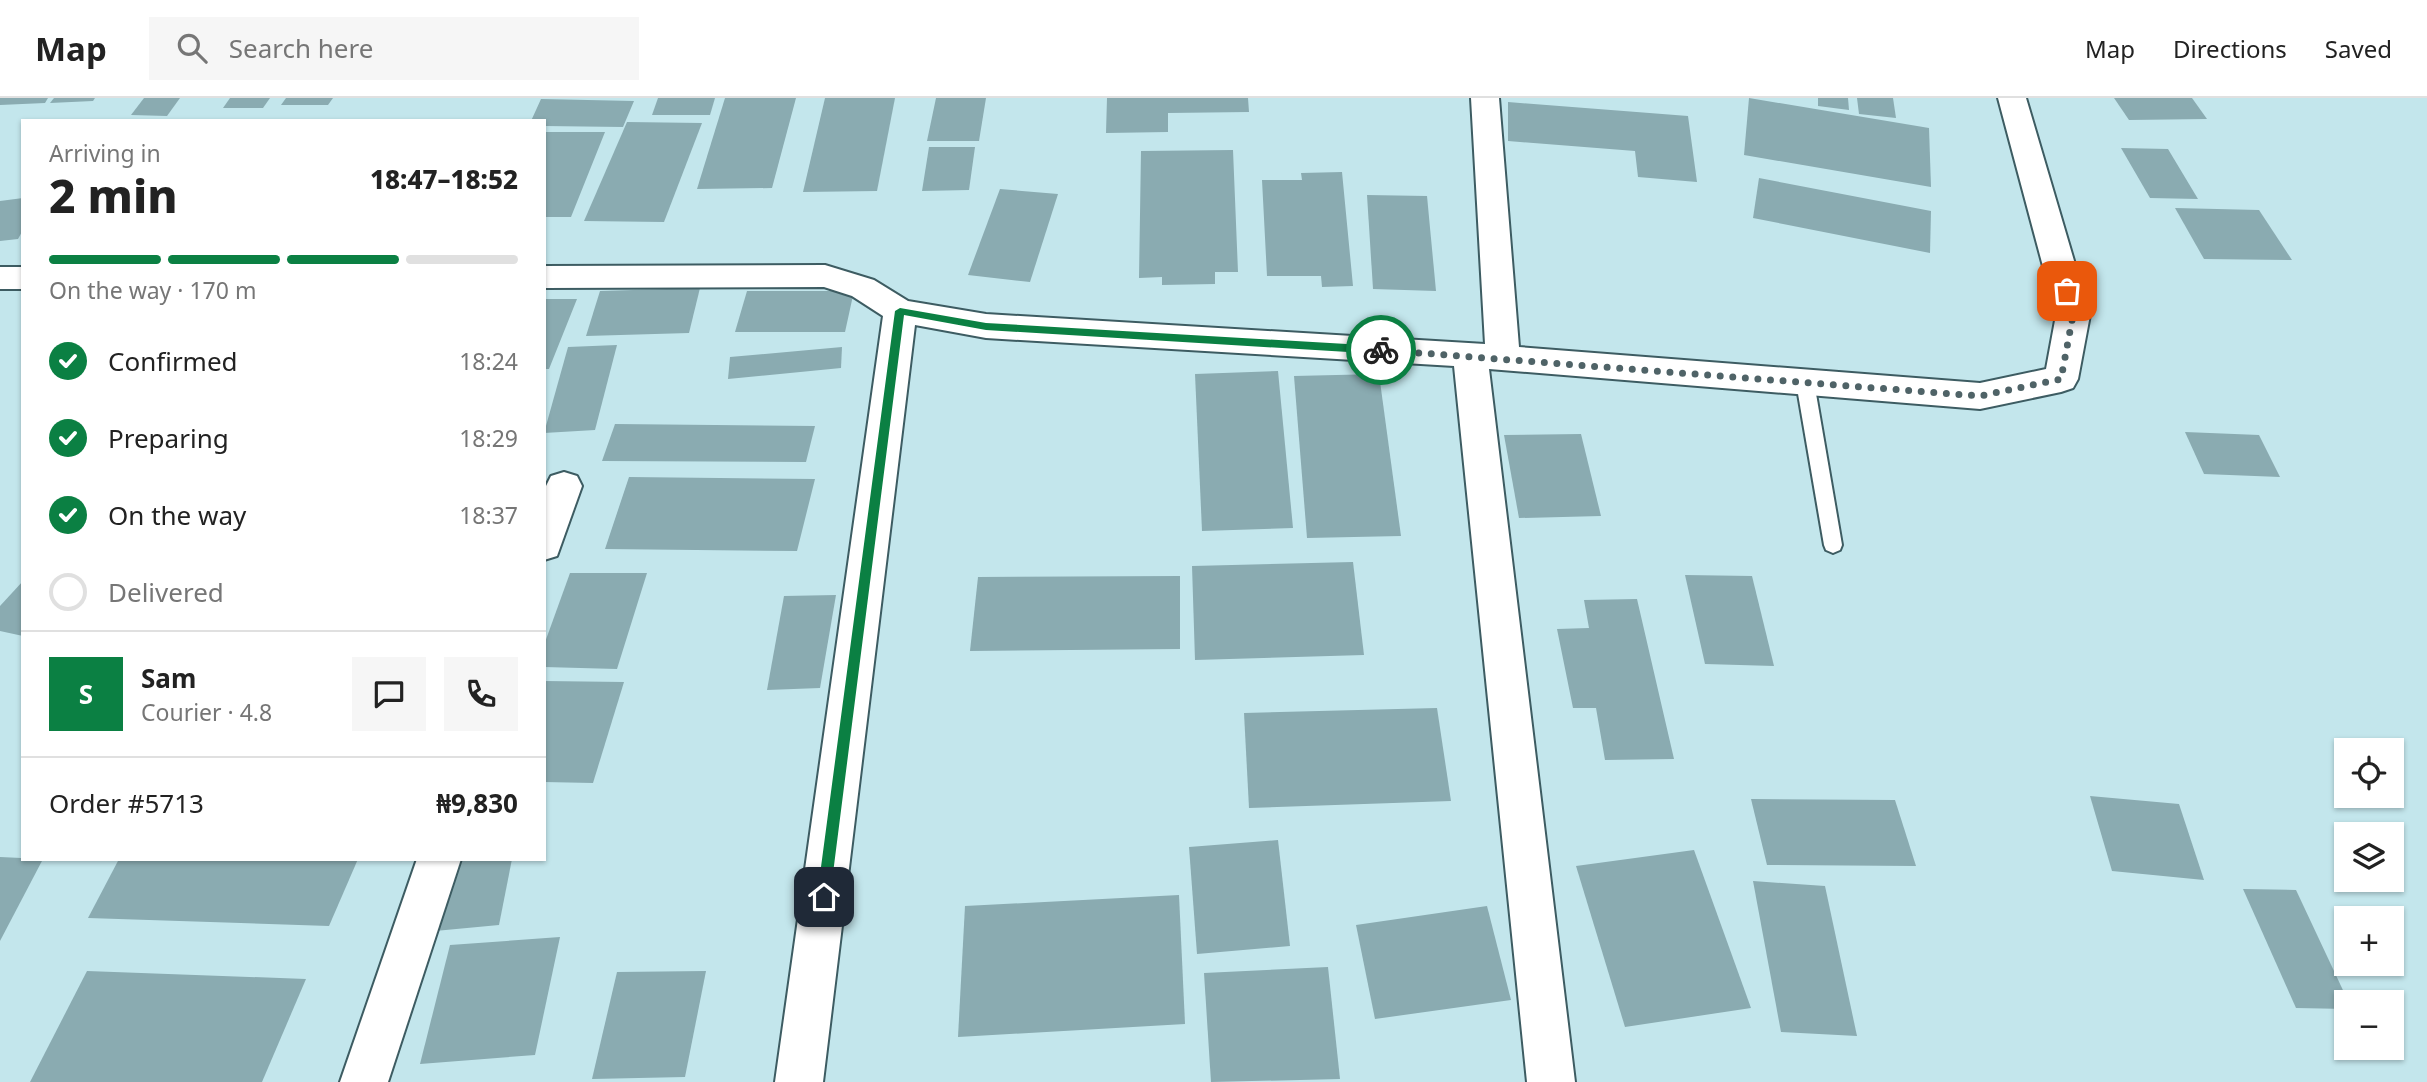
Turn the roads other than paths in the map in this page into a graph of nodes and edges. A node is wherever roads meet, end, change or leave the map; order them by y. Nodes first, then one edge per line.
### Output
1 (1485, 98) edge
2 (2012, 98) edge
3 (546, 277) edge
4 (0, 278) edge
5 (21, 278) edge
6 (900, 311) junction
7 (1487, 357) junction
8 (1805, 382) junction
9 (564, 485) dead end
10 (546, 539) edge
11 (1833, 545) dead end
12 (438, 861) edge
13 (364, 1082) edge
14 (799, 1082) edge
15 (1552, 1082) edge

1 - 7 street
2 - 8 street
3 - 6 street
4 - 5 street
6 - 7 street
6 - 14 street
7 - 8 street
7 - 15 street
8 - 11 lane
9 - 10 street
12 - 13 street

